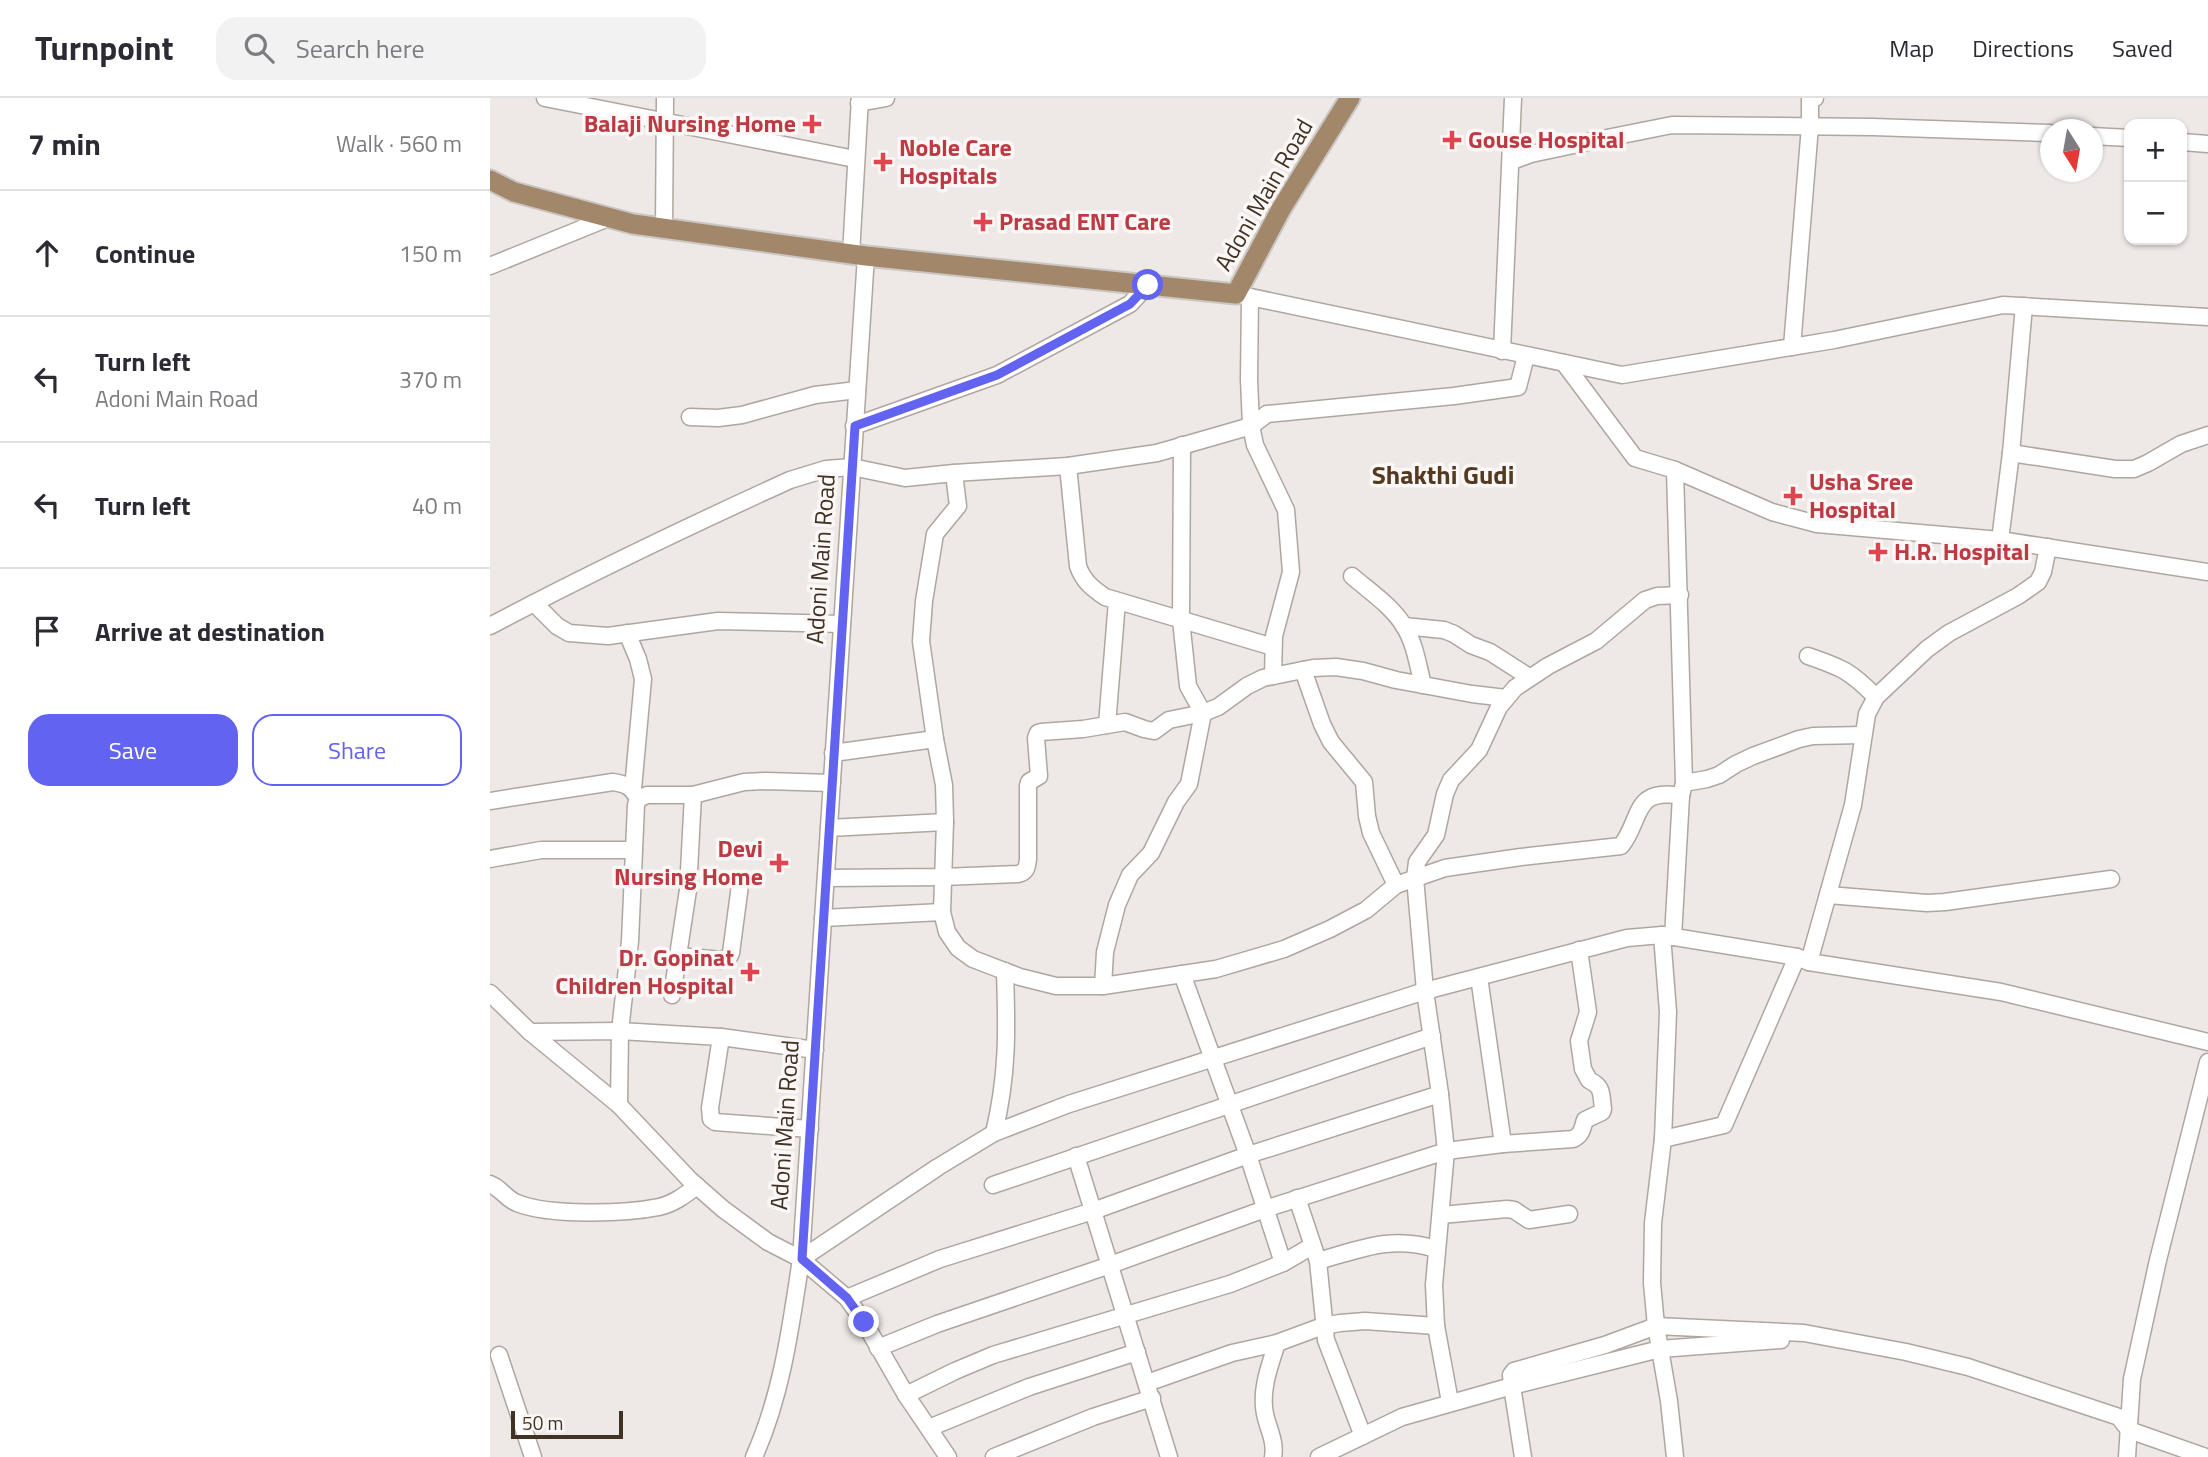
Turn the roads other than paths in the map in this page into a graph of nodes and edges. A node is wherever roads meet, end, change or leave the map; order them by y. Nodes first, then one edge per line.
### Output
1 (545, 98) edge
2 (665, 98) edge
3 (886, 98) edge
4 (1350, 98) edge
5 (1513, 98) edge
6 (1815, 98) edge
7 (859, 101) edge
8 (665, 122) junction
9 (1810, 126) junction
10 (2040, 133) edge
11 (2103, 137) edge
12 (2124, 138) edge
13 (2187, 143) edge
14 (2208, 145) edge
15 (855, 159) junction
16 (1512, 161) junction
17 (490, 180) edge
18 (608, 218) junction
19 (664, 229) junction
20 (858, 255) junction
21 (490, 266) edge
22 (1148, 285) junction
23 (1243, 295) junction
24 (2024, 306) junction
25 (2208, 317) edge
26 (1792, 347) junction
27 (1502, 351) junction
28 (1526, 356) junction
29 (1564, 363) junction
30 (857, 390) junction
31 (690, 416) dead end
32 (855, 426) junction
33 (1251, 426) junction
34 (2208, 435) edge
35 (1182, 445) junction
36 (2011, 453) junction
37 (1068, 466) junction
38 (852, 467) junction
39 (1675, 470) junction
40 (954, 472) junction
41 (2000, 540) junction
42 (2048, 547) junction
43 (2208, 572) edge
44 (1352, 576) dead end
45 (1679, 595) junction
46 (1117, 601) junction
47 (534, 603) junction
48 (1181, 620) junction
49 (842, 624) junction
50 (490, 626) edge
51 (1404, 626) junction
52 (626, 634) junction
53 (1273, 647) junction
54 (1808, 656) dead end
55 (1303, 670) junction
56 (1273, 676) junction
57 (1529, 677) junction
58 (1423, 685) junction
59 (1876, 697) junction
60 (1506, 698) junction
61 (1203, 713) junction
62 (1107, 725) junction
63 (1863, 735) junction
64 (935, 739) junction
65 (833, 754) junction
66 (832, 783) junction
67 (1682, 790) junction
68 (636, 794) junction
69 (693, 795) junction
70 (490, 801) edge
71 (945, 822) junction
72 (829, 828) junction
73 (635, 850) junction
74 (490, 859) edge
75 (942, 877) junction
76 (1415, 877) junction
77 (826, 878) junction
78 (2111, 879) dead end
79 (740, 885) dead end
80 (1396, 886) junction
81 (1828, 895) junction
82 (942, 912) junction
83 (823, 918) junction
84 (1668, 936) junction
85 (1579, 950) junction
86 (679, 956) junction
87 (1803, 959) junction
88 (1005, 971) junction
89 (1182, 974) junction
90 (1479, 976) junction
91 (1104, 986) junction
92 (1425, 990) junction
93 (490, 993) edge
94 (672, 995) dead end
95 (620, 1031) junction
96 (530, 1032) junction
97 (1432, 1036) junction
98 (722, 1037) junction
99 (2208, 1042) edge
100 (815, 1050) junction
101 (1212, 1059) junction
102 (2208, 1062) edge
103 (1440, 1094) junction
104 (1229, 1104) junction
105 (619, 1105) junction
106 (810, 1129) junction
107 (994, 1133) junction
108 (1663, 1139) junction
109 (1503, 1143) junction
110 (1446, 1151) junction
111 (1248, 1155) junction
112 (1076, 1156) junction
113 (490, 1184) edge
114 (993, 1185) dead end
115 (697, 1186) junction
116 (1297, 1198) junction
117 (1265, 1209) junction
118 (1093, 1211) junction
119 (1569, 1213) dead end
120 (1441, 1215) junction
121 (1436, 1249) junction
122 (1315, 1253) junction
123 (802, 1259) junction
124 (1283, 1263) junction
125 (1110, 1265) junction
126 (847, 1298) junction
127 (1126, 1316) junction
128 (1323, 1326) junction
129 (1436, 1326) junction
130 (1656, 1326) junction
131 (1832, 1338) junction
132 (1277, 1343) junction
133 (878, 1348) junction
134 (1660, 1349) junction
135 (1137, 1352) junction
136 (499, 1355) dead end
137 (1147, 1382) junction
138 (1512, 1386) junction
139 (906, 1395) junction
140 (1152, 1398) junction
141 (1450, 1402) junction
142 (929, 1428) junction
143 (2129, 1430) junction
144 (1363, 1436) junction
145 (1166, 1456) edge
146 (533, 1457) edge
147 (754, 1457) edge
148 (948, 1457) edge
149 (993, 1457) edge
150 (1273, 1457) edge
151 (1319, 1457) edge
152 (1523, 1457) edge
153 (1675, 1457) edge
154 (2127, 1457) edge
155 (2206, 1457) edge

1 - 8 street
2 - 8 street
3 - 7 street
4 - 23 main road, Adoni Main Road
5 - 16 street
6 - 9 street
7 - 15 street
8 - 15 street
8 - 19 street
9 - 10 street
9 - 16 street
9 - 26 street
11 - 12 street
13 - 14 street
15 - 20 street
16 - 27 street
17 - 18 main road
18 - 19 main road
18 - 21 street
19 - 20 main road
20 - 22 main road, Adoni Main Road
20 - 30 street, Adoni Main Road
22 - 23 main road, Adoni Main Road
22 - 32 street
23 - 27 street
23 - 33 street
24 - 25 street
24 - 26 street
24 - 36 street
26 - 29 street
27 - 28 street
28 - 29 street
28 - 33 street
29 - 39 street
30 - 31 street
30 - 32 street, Adoni Main Road
32 - 38 street, Adoni Main Road
33 - 35 street
33 - 53 street
34 - 36 street
35 - 37 street
35 - 48 street
36 - 41 street
37 - 40 street
37 - 46 street
38 - 40 street
38 - 47 street
38 - 49 street, Adoni Main Road
39 - 41 street
39 - 45 street
40 - 64 street
41 - 42 street
42 - 43 street
42 - 59 street
44 - 51 street
45 - 57 street
45 - 67 street
46 - 48 street
46 - 62 street
47 - 50 street
47 - 52 street
48 - 53 street
48 - 61 street
49 - 52 street
49 - 65 street, Adoni Main Road
51 - 57 street
51 - 58 street
52 - 68 street
53 - 56 street
54 - 59 street
55 - 56 street
55 - 58 street
55 - 80 street
56 - 61 street
57 - 60 street
58 - 60 street
59 - 63 street
60 - 76 street
61 - 62 street
61 - 91 street
62 - 75 street
63 - 67 street
63 - 81 street
64 - 65 street
64 - 71 street
65 - 66 street, Adoni Main Road
66 - 69 street
66 - 72 street, Adoni Main Road
67 - 76 street
67 - 84 street
68 - 69 street
68 - 70 street
68 - 73 street
69 - 86 street
71 - 72 street
71 - 75 street
72 - 77 street, Adoni Main Road
73 - 74 street
73 - 95 street
75 - 77 street
75 - 82 street
76 - 80 street
76 - 92 street
77 - 83 street, Adoni Main Road
78 - 81 street
79 - 86 street
80 - 89 street
81 - 87 street
82 - 83 street
82 - 88 street
83 - 100 street, Adoni Main Road
84 - 85 street
84 - 87 street
84 - 108 street
85 - 90 street
85 - 109 street
86 - 94 street
87 - 99 street
87 - 108 street
88 - 91 street
88 - 107 street
89 - 91 street
89 - 101 street
90 - 92 street
90 - 109 street
92 - 97 street
92 - 101 street
93 - 96 street
95 - 96 street
95 - 98 street
95 - 105 street
96 - 105 street
97 - 103 street
97 - 104 street
98 - 100 street
98 - 106 street
100 - 106 street, Adoni Main Road
101 - 104 street
101 - 107 street
102 - 143 street
103 - 110 street
103 - 111 street
104 - 111 street
104 - 112 street
105 - 115 street
106 - 123 street, Adoni Main Road
107 - 123 street
108 - 130 street
109 - 110 street
110 - 116 street
110 - 120 street
111 - 117 street
111 - 118 street
112 - 114 street
112 - 118 street
113 - 115 street
115 - 123 street
116 - 117 street
116 - 122 street
117 - 124 street
117 - 125 street
118 - 125 street
118 - 126 street
119 - 120 street
120 - 121 street
121 - 122 street
121 - 129 street
122 - 124 street
122 - 128 street
123 - 126 street
123 - 147 street, Adoni Main Road
124 - 127 street
125 - 127 street
125 - 133 street
126 - 133 street
127 - 135 street
127 - 139 street
128 - 129 street
128 - 132 street
128 - 144 street
129 - 141 street
130 - 131 street
130 - 134 street
130 - 138 street
131 - 134 street
131 - 143 street
132 - 137 street
132 - 150 street
133 - 139 street
134 - 138 street
134 - 153 street
135 - 137 street
135 - 142 street
136 - 146 street
137 - 140 street
138 - 141 street
138 - 152 street
139 - 142 street
140 - 145 street
140 - 149 street
141 - 144 street
142 - 148 street
143 - 154 street
143 - 155 street
144 - 151 street

